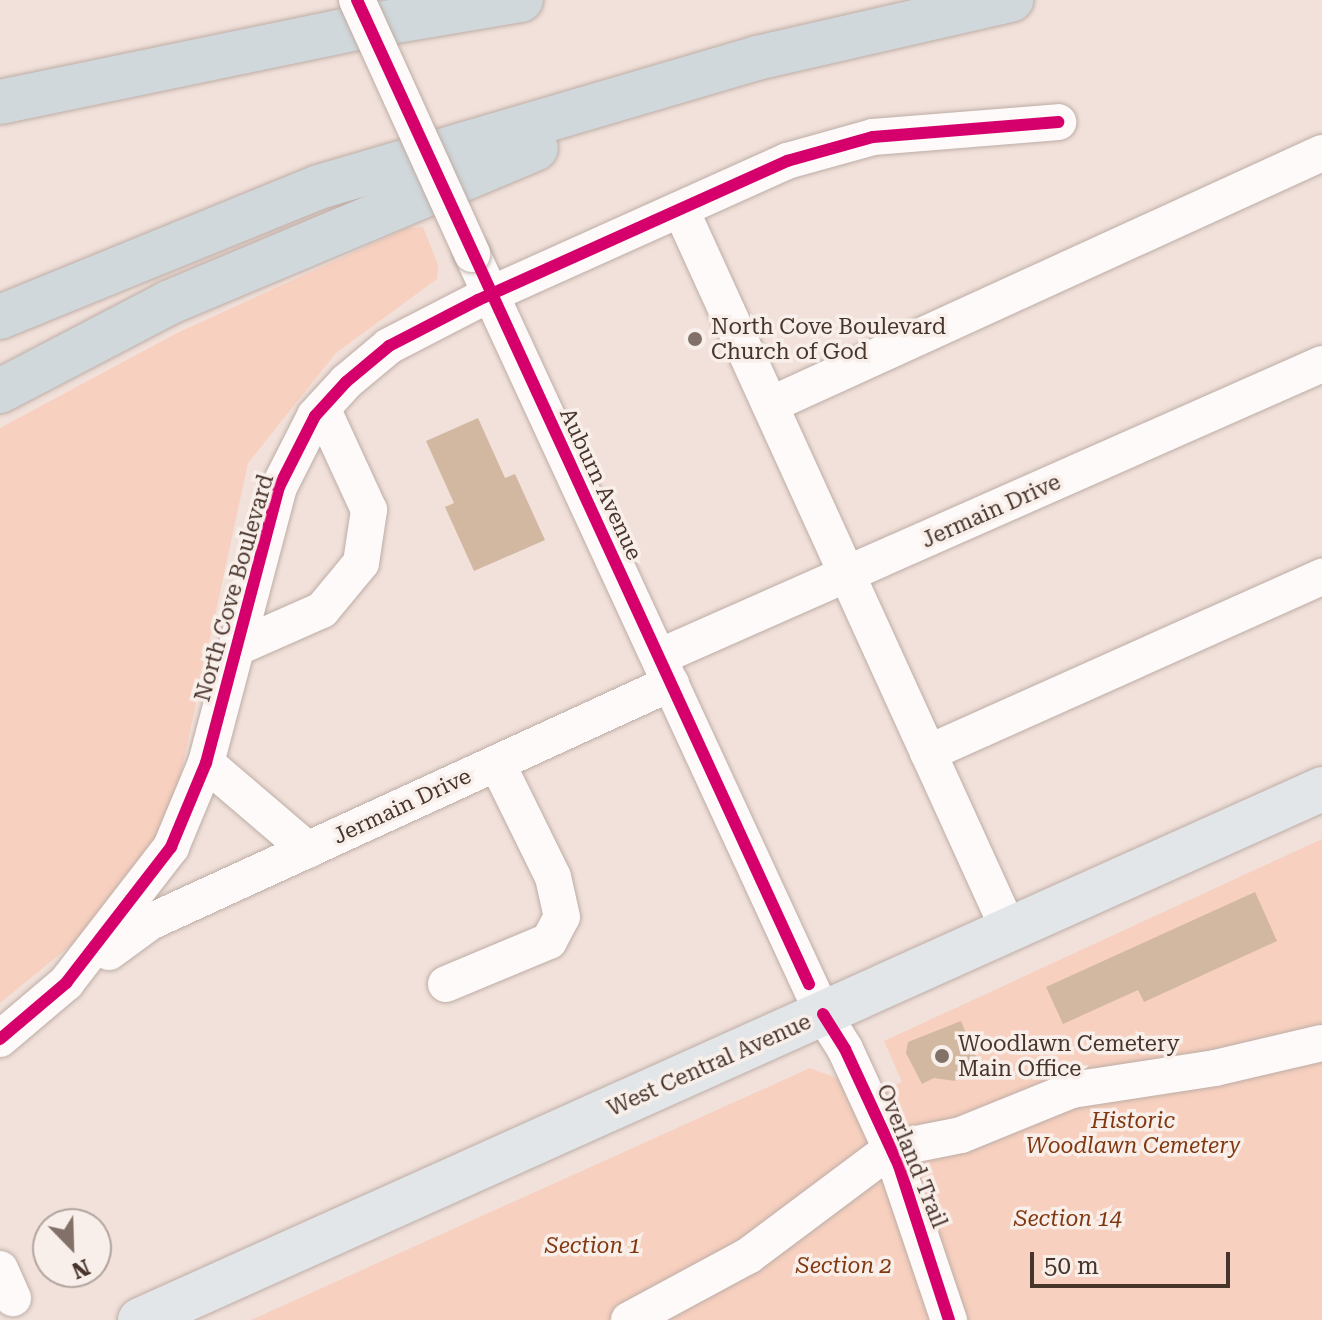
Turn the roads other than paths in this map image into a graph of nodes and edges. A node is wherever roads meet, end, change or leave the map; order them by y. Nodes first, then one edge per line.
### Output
1 (357, 0) edge
2 (521, 0) edge
3 (1011, 0) edge
4 (757, 58) junction
5 (0, 102) edge
6 (1058, 122) dead end
7 (1322, 153) edge
8 (681, 210) junction
9 (493, 295) junction
10 (0, 317) edge
11 (1322, 364) edge
12 (0, 391) edge
13 (770, 405) junction
14 (322, 408) junction
15 (847, 574) junction
16 (1322, 577) edge
17 (236, 648) junction
18 (665, 670) junction
19 (928, 753) junction
20 (206, 763) junction
21 (497, 763) junction
22 (1322, 789) edge
23 (308, 850) junction
24 (1009, 930) junction
25 (66, 983) junction
26 (446, 984) dead end
27 (823, 1014) junction
28 (0, 1039) edge
29 (1322, 1043) edge
30 (891, 1149) junction
31 (140, 1320) edge
32 (629, 1320) edge
33 (949, 1320) edge

1 - 9 street, Auburn Avenue, bridge
2 - 5 highway
3 - 4 highway
4 - 10 highway
4 - 12 highway
6 - 8 street, North Cove Boulevard
7 - 13 street
8 - 9 street, North Cove Boulevard
8 - 13 street
9 - 14 street, North Cove Boulevard
9 - 18 street, Auburn Avenue
11 - 15 street, Jermain Drive
13 - 15 street
14 - 17 street, North Cove Boulevard
14 - 17 street
15 - 18 street, Jermain Drive
15 - 19 street
16 - 19 street
17 - 20 street, North Cove Boulevard
18 - 21 street, Jermain Drive
18 - 27 street, Auburn Avenue
19 - 24 street
20 - 23 street, Jermain Drive
20 - 25 street, North Cove Boulevard
21 - 23 street, Jermain Drive
21 - 26 street
22 - 24 main road, West Central Avenue
23 - 25 street, Jermain Drive
24 - 27 main road, West Central Avenue
25 - 28 street, North Cove Boulevard
27 - 30 street, Overland Trail
27 - 31 main road, West Central Avenue
29 - 30 street
30 - 32 street
30 - 33 street, Overland Trail

